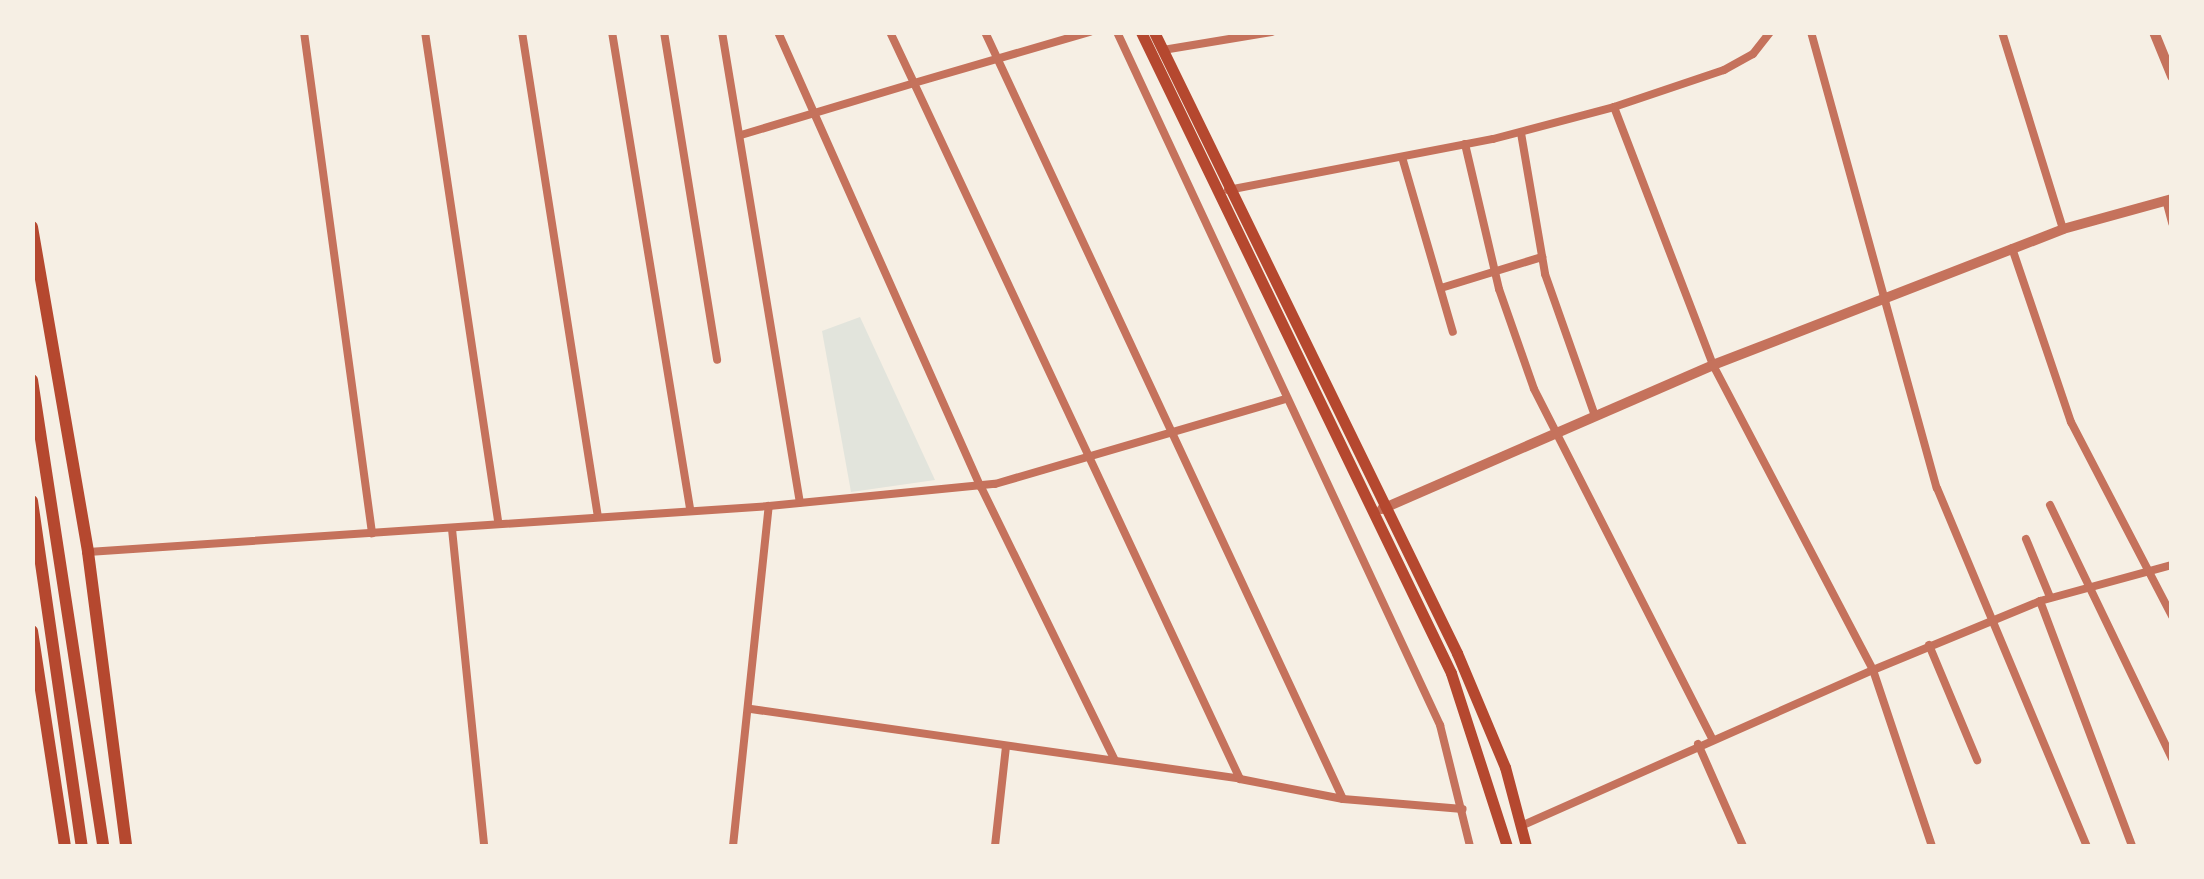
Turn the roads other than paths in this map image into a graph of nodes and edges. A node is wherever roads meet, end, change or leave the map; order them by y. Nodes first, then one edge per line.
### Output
1 (304, 32) edge
2 (425, 32) edge
3 (522, 32) edge
4 (612, 32) edge
5 (664, 32) edge
6 (722, 32) edge
7 (778, 32) edge
8 (890, 32) edge
9 (985, 32) edge
10 (1090, 32) edge
11 (1118, 32) edge
12 (1141, 32) edge
13 (1154, 32) edge
14 (1272, 32) edge
15 (1770, 32) edge
16 (1811, 32) edge
17 (2002, 32) edge
18 (2154, 32) edge
19 (1162, 50) junction
20 (996, 58) junction
21 (2172, 76) edge
22 (914, 82) junction
23 (1614, 106) junction
24 (815, 114) junction
25 (1521, 132) junction
26 (740, 135) junction
27 (1464, 144) junction
28 (1402, 156) junction
29 (1228, 190) junction
30 (2168, 200) edge
31 (2172, 223) edge
32 (32, 227) edge
33 (2063, 230) junction
34 (2012, 248) junction
35 (1542, 257) junction
36 (1494, 272) junction
37 (1441, 288) junction
38 (1880, 300) junction
39 (1453, 332) dead end
40 (716, 360) dead end
41 (1712, 365) junction
42 (32, 380) edge
43 (1286, 399) junction
44 (1596, 416) junction
45 (1555, 431) junction
46 (1173, 435) junction
47 (1090, 459) junction
48 (980, 486) junction
49 (32, 501) edge
50 (800, 503) junction
51 (769, 506) junction
52 (2050, 506) dead end
53 (1386, 507) junction
54 (690, 510) junction
55 (1373, 513) junction
56 (598, 515) junction
57 (498, 523) junction
58 (452, 528) junction
59 (372, 533) junction
60 (2026, 539) dead end
61 (88, 552) junction
62 (2172, 565) edge
63 (2149, 571) junction
64 (2085, 587) junction
65 (2050, 598) junction
66 (2040, 601) junction
67 (2172, 616) edge
68 (1987, 620) junction
69 (32, 631) edge
70 (1929, 645) junction
71 (1872, 670) junction
72 (752, 709) junction
73 (1712, 738) junction
74 (1698, 744) junction
75 (1006, 747) junction
76 (2172, 759) edge
77 (1114, 760) junction
78 (1977, 760) dead end
79 (1240, 779) junction
80 (1343, 798) junction
81 (1464, 809) junction
82 (1523, 825) junction
83 (65, 846) edge
84 (82, 846) edge
85 (103, 846) edge
86 (126, 846) edge
87 (484, 846) edge
88 (733, 846) edge
89 (995, 846) edge
90 (1470, 846) edge
91 (1508, 846) edge
92 (1526, 846) edge
93 (1743, 846) edge
94 (1932, 846) edge
95 (2086, 846) edge
96 (2132, 846) edge

1 - 59 street
2 - 57 street
3 - 56 street
4 - 54 street
5 - 40 street
6 - 26 street
7 - 24 street
8 - 22 street
9 - 20 street
10 - 20 street
11 - 43 street
12 - 55 main road
13 - 19 main road
14 - 19 street
15 - 23 street
16 - 38 street
17 - 33 street
18 - 21 street
19 - 29 main road
20 - 22 street
20 - 46 street
22 - 24 street
22 - 47 street
23 - 25 street
23 - 41 street
24 - 26 street
24 - 48 street
25 - 27 street
25 - 35 street
26 - 50 street
27 - 28 street
27 - 36 street
28 - 29 street
28 - 37 street
29 - 53 main road
30 - 31 street
30 - 33 street
32 - 61 main road
33 - 34 street
34 - 38 street
34 - 63 street
35 - 36 street
35 - 44 street
36 - 37 street
36 - 45 street
37 - 39 street
38 - 41 street
38 - 68 street
41 - 44 street
41 - 71 street
42 - 85 main road
43 - 46 street
43 - 81 street
44 - 45 street
45 - 53 street
45 - 73 street
46 - 47 street
46 - 80 street
47 - 48 street
47 - 79 street
48 - 50 street
48 - 77 street
49 - 84 main road
50 - 51 street
51 - 54 street
51 - 72 street
52 - 64 street
53 - 55 street
53 - 82 main road
54 - 56 street
55 - 91 main road
56 - 57 street
57 - 58 street
58 - 59 street
58 - 87 street
59 - 61 street
60 - 65 street
61 - 86 main road
62 - 63 street
63 - 64 street
63 - 67 street
64 - 65 street
64 - 76 street
65 - 66 street
66 - 68 street
66 - 96 street
68 - 70 street
68 - 95 street
69 - 83 main road
70 - 71 street
70 - 78 street
71 - 73 street
71 - 94 street
72 - 75 street
72 - 88 street
73 - 74 street
74 - 82 street
74 - 93 street
75 - 77 street
75 - 89 street
77 - 79 street
79 - 80 street
80 - 81 street
81 - 90 street
82 - 92 main road

